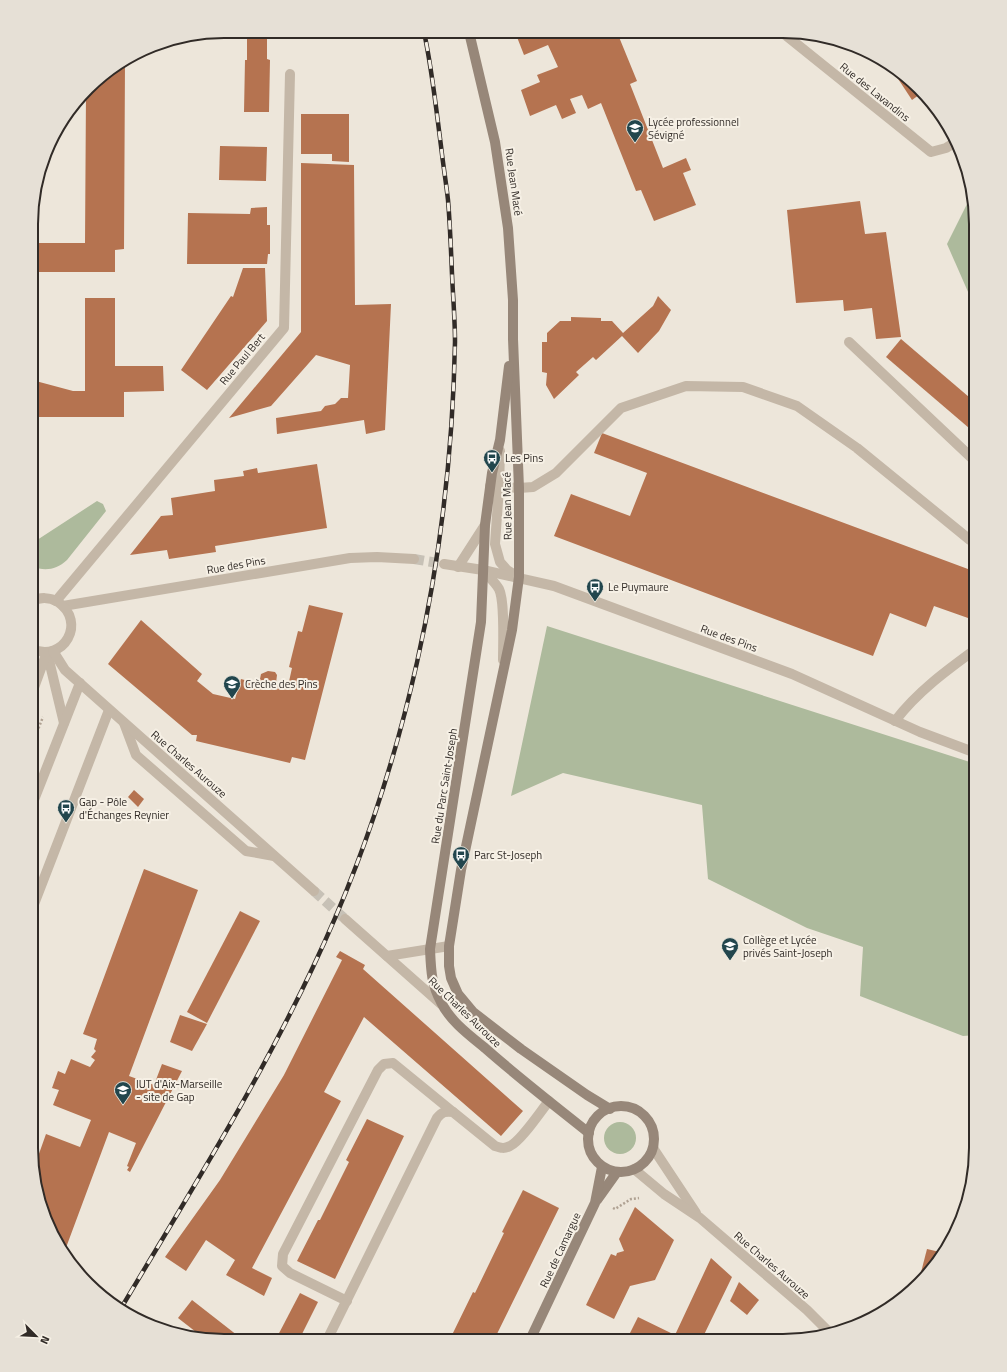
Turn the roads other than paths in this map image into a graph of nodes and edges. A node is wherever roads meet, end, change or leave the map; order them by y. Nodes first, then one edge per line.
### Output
1 (470, 38) edge
2 (789, 38) edge
3 (290, 74) dead end
4 (951, 144) edge
5 (513, 339) junction
6 (849, 342) dead end
7 (969, 455) edge
8 (495, 486) junction
9 (519, 488) junction
10 (485, 525) junction
11 (969, 539) edge
12 (414, 559) tunnel mouth
13 (444, 564) tunnel mouth
14 (458, 567) junction
15 (483, 570) junction
16 (519, 577) junction
17 (38, 599) edge
18 (60, 603) junction
19 (38, 651) edge
20 (50, 651) junction
21 (969, 654) edge
22 (503, 673) junction
23 (38, 679) edge
24 (80, 683) junction
25 (109, 710) junction
26 (895, 721) junction
27 (64, 723) junction
28 (124, 723) junction
29 (969, 750) edge
30 (38, 790) edge
31 (274, 856) junction
32 (314, 891) tunnel mouth
33 (38, 894) edge
34 (345, 919) tunnel mouth
35 (449, 946) junction
36 (430, 949) junction
37 (387, 956) junction
38 (441, 1004) junction
39 (549, 1101) junction
40 (610, 1109) junction
41 (453, 1112) junction
42 (589, 1133) junction
43 (653, 1148) junction
44 (602, 1167) junction
45 (634, 1169) junction
46 (617, 1172) junction
47 (595, 1203) junction
48 (700, 1218) junction
49 (347, 1301) junction
50 (826, 1329) edge
51 (330, 1334) edge
52 (533, 1334) edge

1 - 5 main road, Rue Jean Macé
2 - 4 street, Rue des Lavandins
3 - 18 street, Rue Paul Bert
5 - 8 main road, Rue Jean Macé
5 - 9 main road, Rue Jean Macé
6 - 7 street
8 - 9 street
8 - 10 main road, Rue Jean Macé
8 - 16 street
9 - 11 street
9 - 16 main road, Rue Jean Macé
10 - 14 street
10 - 15 main road, Rue Jean Macé
12 - 18 street, Rue des Pins
13 - 14 street, Rue des Pins
14 - 15 street, Rue des Pins
15 - 16 street, Rue des Pins
15 - 22 street
15 - 36 main road, Rue du Parc Saint-Joseph
16 - 22 main road
16 - 26 street, Rue des Pins
17 - 18 street, Rue des Pins
18 - 20 street
19 - 20 street
20 - 23 street
20 - 24 street, Rue Charles Aurouze
20 - 27 street
21 - 26 street
22 - 35 main road
24 - 25 street, Rue Charles Aurouze
24 - 27 street
25 - 28 street, Rue Charles Aurouze
25 - 33 street
26 - 29 street, Rue des Pins
27 - 30 street
28 - 31 street, Rue Charles Aurouze
28 - 31 street
31 - 32 street, Rue Charles Aurouze
34 - 37 street, Rue Charles Aurouze
35 - 36 street
35 - 40 main road, Rue Charles Aurouze
36 - 37 street
36 - 38 main road, Rue du Parc Saint-Joseph
37 - 38 street, Rue Charles Aurouze
38 - 39 main road, Rue Charles Aurouze
39 - 41 street
39 - 42 main road, Rue Charles Aurouze
40 - 42 main road
40 - 43 main road
41 - 49 street
41 - 49 street
42 - 44 main road
43 - 45 main road
43 - 48 street, Rue Charles Aurouze
44 - 46 main road
44 - 47 main road, Rue de Camargue
45 - 46 main road
45 - 48 street, Rue Charles Aurouze
46 - 47 main road
47 - 52 main road, Rue de Camargue
48 - 50 street, Rue Charles Aurouze
49 - 51 street

